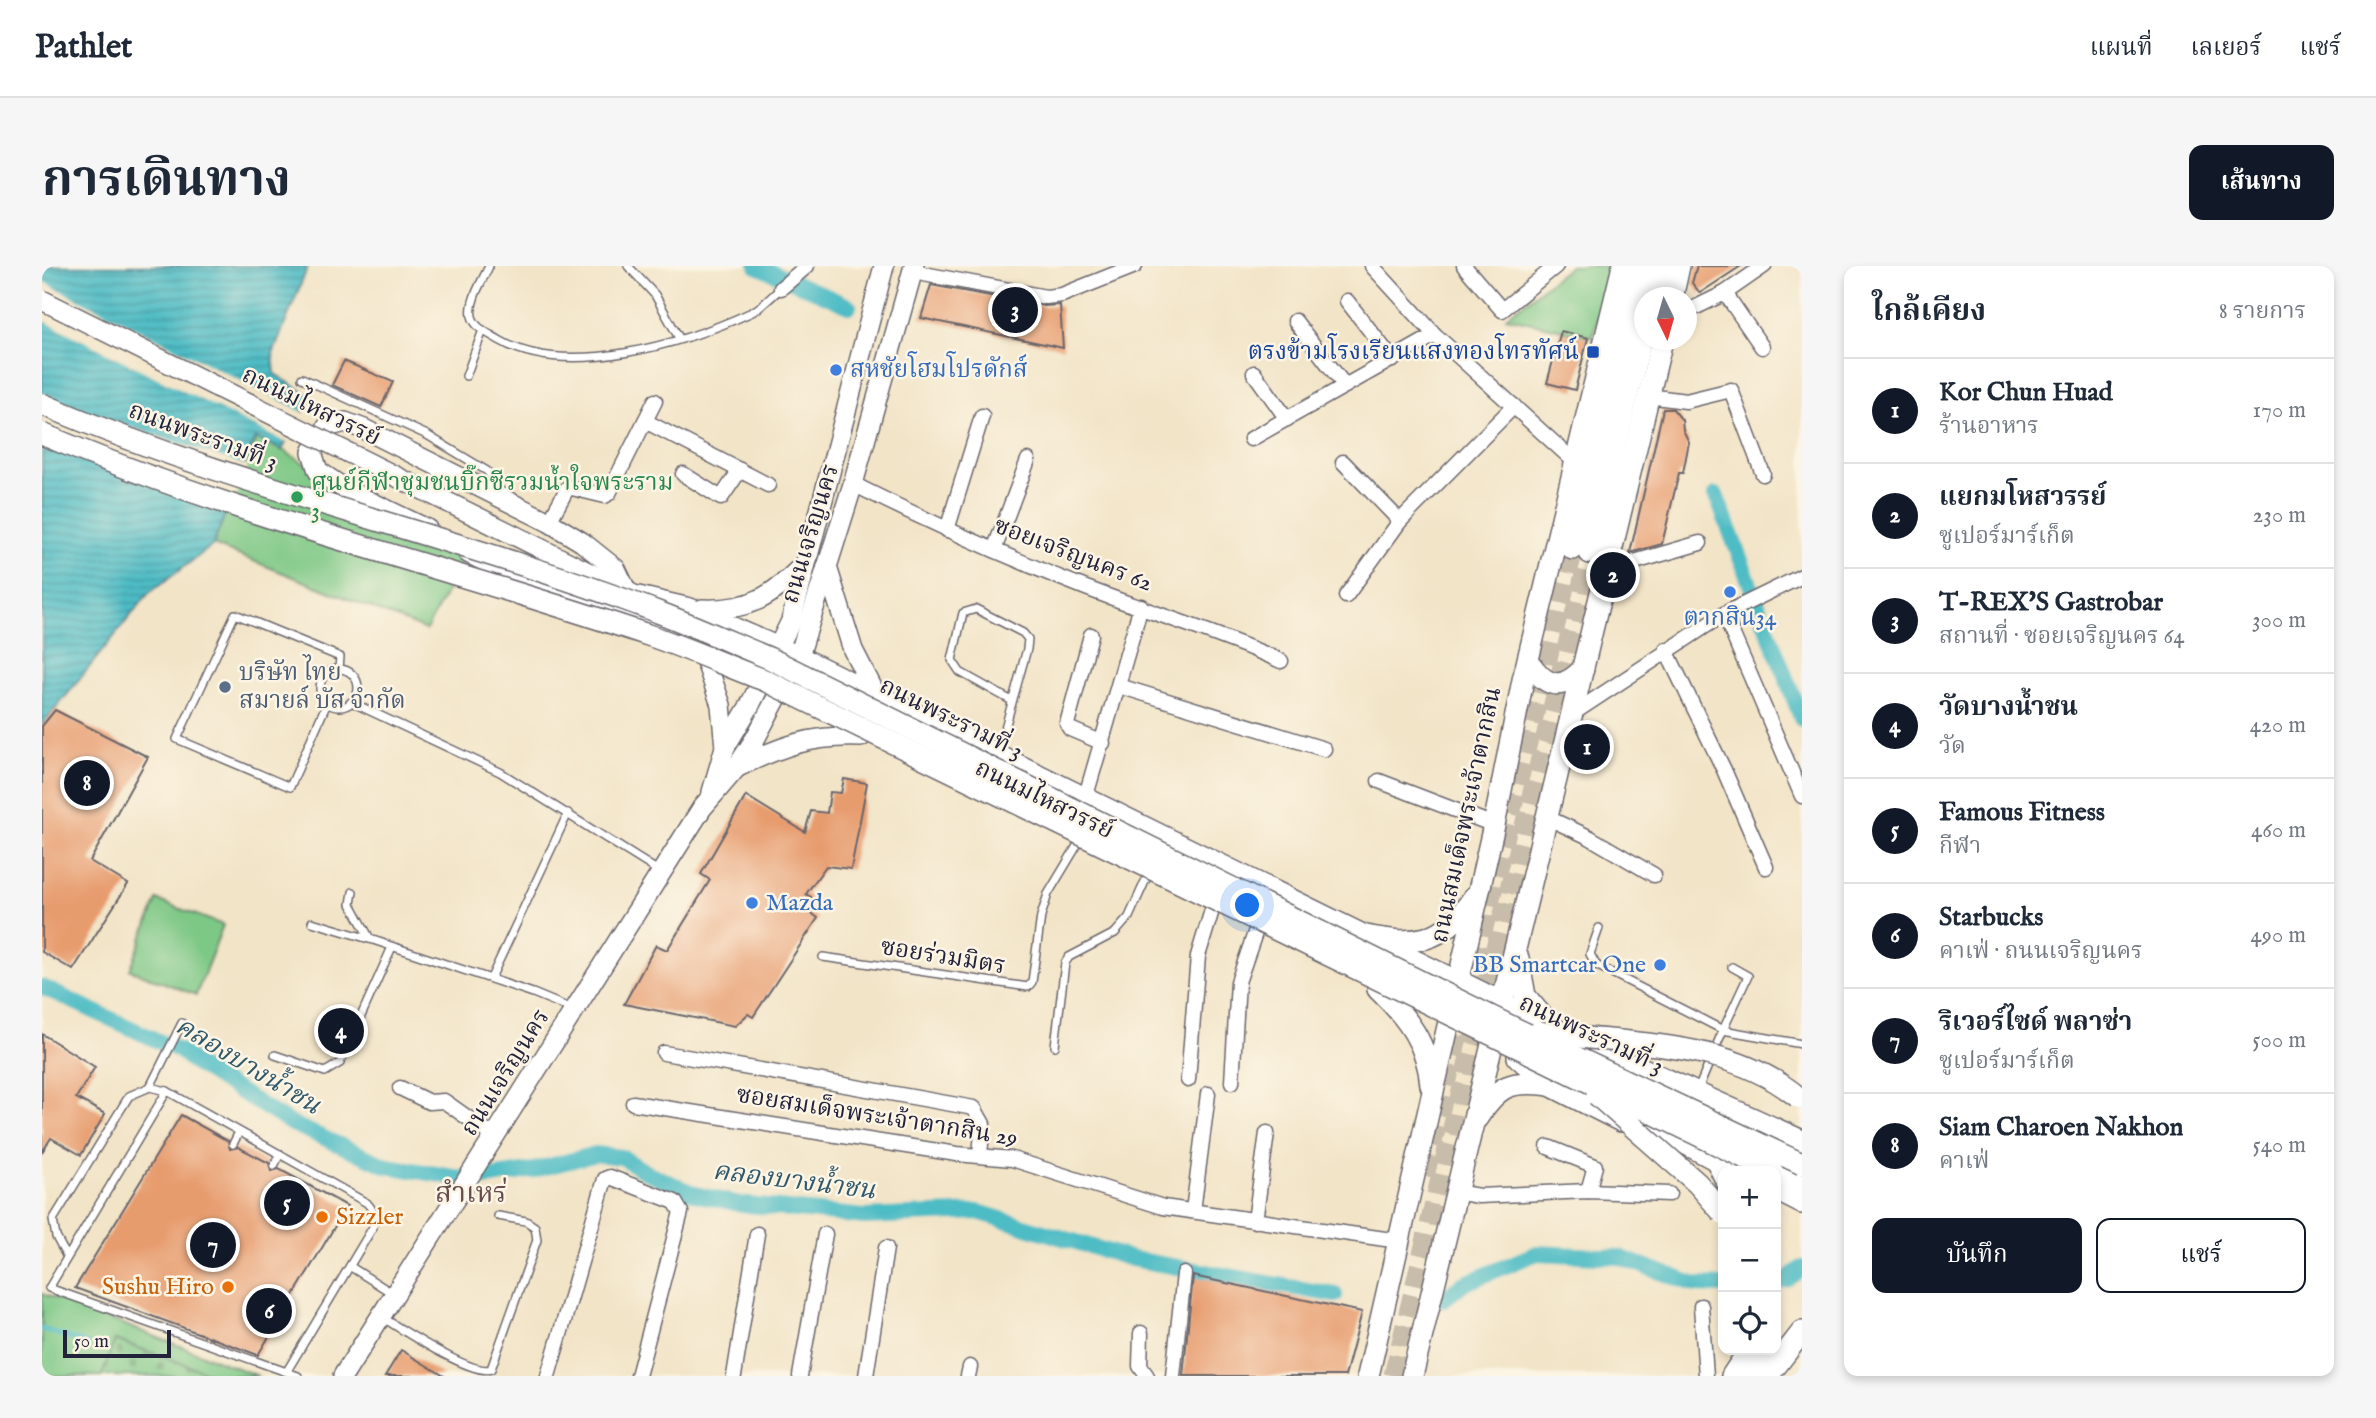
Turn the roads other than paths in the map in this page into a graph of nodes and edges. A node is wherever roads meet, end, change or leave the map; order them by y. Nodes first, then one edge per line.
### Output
1 (489, 266) edge
2 (628, 266) edge
3 (884, 266) edge
4 (1135, 266) edge
5 (1373, 266) edge
6 (1464, 266) edge
7 (1623, 266) edge
8 (1641, 266) edge
9 (1659, 266) edge
10 (1679, 266) edge
11 (1764, 266) edge
12 (913, 269) edge
13 (1546, 269) edge
14 (802, 270) edge
15 (1637, 287) edge
16 (1654, 287) edge
17 (1674, 287) edge
18 (781, 288) joint
19 (1726, 292) junction
20 (1634, 299) edge
21 (42, 300) edge
22 (1347, 301) dead end
23 (1697, 306) edge
24 (1295, 321) dead end
25 (483, 330) junction
26 (1436, 335) junction
27 (680, 338) junction
28 (1762, 347) dead end
29 (1637, 350) edge
30 (1660, 350) edge
31 (1393, 360) junction
32 (1254, 373) dead end
33 (466, 376) dead end
34 (302, 378) dead end
35 (1345, 386) junction
36 (1648, 396) junction
37 (654, 401) dead end
38 (42, 404) edge
39 (1514, 406) junction
40 (982, 416) dead end
41 (1287, 419) junction
42 (645, 421) junction
43 (42, 434) edge
44 (1251, 439) dead end
45 (1028, 460) dead end
46 (1575, 462) junction
47 (1343, 463) dead end
48 (740, 470) junction
49 (683, 474) dead end
50 (1763, 474) dead end
51 (853, 484) junction
52 (768, 485) dead end
53 (491, 492) junction
54 (1400, 521) junction
55 (549, 522) junction
56 (947, 530) junction
57 (1700, 543) dead end
58 (994, 550) junction
59 (806, 561) junction
60 (827, 567) junction
61 (1607, 570) junction
62 (1802, 576) edge
63 (630, 593) junction
64 (1346, 596) dead end
65 (1141, 606) junction
66 (690, 608) junction
67 (1724, 614) junction
68 (670, 628) junction
69 (1091, 635) dead end
70 (780, 648) junction
71 (1666, 650) junction
72 (703, 653) junction
73 (799, 656) junction
74 (1280, 660) dead end
75 (1528, 661) junction
76 (339, 669) junction
77 (1583, 669) junction
78 (760, 686) junction
79 (1119, 686) junction
80 (876, 695) junction
81 (779, 697) junction
82 (1012, 701) junction
83 (351, 702) junction
84 (327, 703) junction
85 (1572, 714) junction
86 (860, 737) junction
87 (1103, 743) junction
88 (725, 747) junction
89 (1324, 750) dead end
90 (997, 755) junction
91 (737, 767) junction
92 (1379, 781) dead end
93 (1802, 796) edge
94 (711, 797) junction
95 (1085, 799) junction
96 (568, 813) junction
97 (1546, 817) junction
98 (1494, 825) junction
99 (1078, 844) junction
100 (1766, 867) dead end
101 (661, 873) junction
102 (1654, 875) dead end
103 (1147, 877) junction
104 (1478, 891) junction
105 (353, 892) dead end
106 (1212, 910) junction
107 (312, 922) dead end
108 (1599, 928) dead end
109 (1256, 930) junction
110 (1361, 935) junction
111 (369, 939) junction
112 (1517, 939) junction
113 (392, 947) junction
114 (823, 957) dead end
115 (1732, 967) dead end
116 (491, 978) junction
117 (1458, 981) junction
118 (1378, 989) junction
119 (1504, 1004) junction
120 (574, 1010) junction
121 (182, 1023) dead end
122 (1448, 1024) junction
123 (1516, 1028) junction
124 (1555, 1029) junction
125 (1723, 1030) junction
126 (1493, 1044) junction
127 (1802, 1044) edge
128 (1055, 1046) dead end
129 (664, 1053) dead end
130 (275, 1055) dead end
131 (1518, 1057) junction
132 (1659, 1076) junction
133 (1577, 1077) junction
134 (1188, 1080) dead end
135 (1232, 1083) dead end
136 (1550, 1085) junction
137 (150, 1087) junction
138 (400, 1088) dead end
139 (167, 1091) junction
140 (1697, 1093) junction
141 (1208, 1094) dead end
142 (1432, 1101) junction
143 (1802, 1102) edge
144 (633, 1103) dead end
145 (1642, 1119) junction
146 (1469, 1130) junction
147 (240, 1132) junction
148 (1267, 1133) dead end
149 (492, 1141) junction
150 (1802, 1141) edge
151 (233, 1144) dead end
152 (1548, 1147) dead end
153 (280, 1154) junction
154 (980, 1154) junction
155 (1708, 1157) junction
156 (1802, 1164) edge
157 (274, 1166) dead end
158 (1727, 1166) edge
159 (1762, 1166) edge
160 (1718, 1174) edge
161 (1781, 1176) edge
162 (1802, 1186) edge
163 (1588, 1191) junction
164 (1455, 1192) junction
165 (1781, 1192) edge
166 (1670, 1194) dead end
167 (1802, 1203) edge
168 (1718, 1207) edge
169 (1193, 1211) junction
170 (498, 1216) dead end
171 (1255, 1221) junction
172 (757, 1234) dead end
173 (825, 1234) dead end
174 (1399, 1241) junction
175 (886, 1248) dead end
176 (67, 1257) junction
177 (351, 1267) junction
178 (1184, 1274) dead end
179 (45, 1287) edge
180 (396, 1295) junction
181 (1701, 1306) dead end
182 (382, 1317) junction
183 (1140, 1333) dead end
184 (1802, 1334) edge
185 (1746, 1355) edge
186 (1755, 1355) edge
187 (1763, 1355) edge
188 (287, 1371) junction
189 (1755, 1375) edge
190 (298, 1376) edge
191 (343, 1376) edge
192 (548, 1376) edge
193 (638, 1376) edge
194 (734, 1376) edge
195 (800, 1376) edge
196 (866, 1376) edge
197 (1147, 1376) edge
198 (1173, 1376) edge
199 (1368, 1376) edge
200 (1412, 1376) edge
201 (1706, 1376) edge
202 (1732, 1376) edge
203 (1783, 1376) edge

1 - 25 lane
2 - 27 lane
3 - 59 main road, ถนนเจริญนคร
4 - 12 street
5 - 26 street
6 - 13 street
7 - 46 main road, ถนนสมเด็จพระเจ้าตากสิน
8 - 15 main road
9 - 16 main road
10 - 17 main road
11 - 19 street
12 - 51 main road, ถนนเจริญนคร
14 - 18 street
18 - 27 lane
19 - 23 street
19 - 28 street
20 - 29 main road
21 - 63 main road, ถนนมไหสวรรย์, bridge
22 - 31 street
24 - 35 street
25 - 27 lane
25 - 33 lane
26 - 31 street
26 - 39 street
30 - 36 main road
31 - 35 street
32 - 41 street
34 - 53 lane
35 - 41 street
36 - 50 street
36 - 61 main road
37 - 42 street
38 - 123 main road, ถนนพระรามที่ 3, bridge
39 - 46 street
39 - 54 street
40 - 56 street
41 - 44 street
42 - 48 street
42 - 55 street
43 - 133 main road, ถนนพระรามที่ 3, bridge
45 - 58 street
46 - 75 main road, ถนนสมเด็จพระเจ้าตากสิน
47 - 54 street
48 - 49 street
48 - 52 street
51 - 56 street, ซอยเจริญนคร 62
51 - 60 main road, ถนนเจริญนคร
53 - 55 main road
53 - 68 main road
54 - 64 street
55 - 63 main road
56 - 58 street, ซอยเจริญนคร 62
57 - 61 street
58 - 65 street, ซอยเจริญนคร 62
59 - 66 main road
59 - 70 main road, ถนนเจริญนคร
60 - 73 main road, ถนนเจริญนคร
60 - 80 main road
61 - 77 main road
62 - 67 street
63 - 66 main road, ถนนมไหสวรรย์
63 - 68 main road, ถนนมไหสวรรย์
65 - 74 street, ซอยเจริญนคร 62
65 - 79 street
66 - 70 main road, ถนนมไหสวรรย์
67 - 71 street
67 - 93 street
68 - 72 main road, ถนนมไหสวรรย์
69 - 87 street
70 - 73 main road, ถนนมไหสวรรย์
70 - 78 main road, ถนนเจริญนคร
71 - 85 street
71 - 100 street
72 - 78 main road, ถนนมไหสวรรย์
72 - 88 main road
73 - 80 main road, ถนนมไหสวรรย์
73 - 81 main road, ถนนเจริญนคร
75 - 77 main road
75 - 98 main road, ถนนสมเด็จพระเจ้าตากสิน
76 - 83 lane
76 - 84 lane
76 - 84 lane
77 - 85 main road
78 - 81 main road, ถนนมไหสวรรย์
78 - 88 main road, ถนนเจริญนคร
79 - 87 street
79 - 89 street
80 - 90 main road, ถนนมไหสวรรย์
81 - 86 main road, ถนนมไหสวรรย์
81 - 91 main road, ถนนเจริญนคร
82 - 82 lane
82 - 90 lane
83 - 84 lane
83 - 96 lane
85 - 97 main road
86 - 91 main road
86 - 99 main road, ถนนมไหสวรรย์
87 - 95 street
88 - 94 main road, ถนนเจริญนคร
90 - 95 main road, ถนนมไหสวรรย์
91 - 94 main road, ถนนเจริญนคร
92 - 98 street
94 - 101 main road, ถนนเจริญนคร
95 - 110 main road, ถนนมไหสวรรย์
96 - 101 lane
96 - 116 lane
97 - 102 street
97 - 112 main road
98 - 104 main road, ถนนสมเด็จพระเจ้าตากสิน
99 - 103 main road, ถนนมไหสวรรย์
99 - 114 lane, ซอยร่วมมิตร
101 - 120 main road, ถนนเจริญนคร
103 - 106 main road, ถนนมไหสวรรย์
103 - 128 lane
104 - 110 main road
104 - 117 main road, ถนนสมเด็จพระเจ้าตากสิน
105 - 111 lane
106 - 109 main road, ถนนมไหสวรรย์
106 - 134 street
107 - 111 lane
108 - 125 lane
109 - 118 main road, ถนนมไหสวรรย์
109 - 135 street
110 - 117 main road, ถนนมไหสวรรย์
111 - 113 lane
112 - 119 main road
112 - 124 main road
113 - 116 lane
113 - 130 lane
115 - 125 lane
116 - 120 lane
117 - 119 main road
117 - 122 main road, ถนนสมเด็จพระเจ้าตากสิน
118 - 122 main road, ถนนมไหสวรรย์
118 - 142 main road
119 - 124 main road
119 - 126 main road
120 - 149 main road, ถนนเจริญนคร
121 - 137 lane
122 - 126 main road
122 - 142 main road, ถนนสมเด็จพระเจ้าตากสิน
123 - 143 main road, bridge
123 - 156 main road, ถนนพระรามที่ 3, bridge
124 - 132 main road
125 - 127 lane
125 - 140 lane
126 - 131 main road
126 - 146 main road
129 - 154 street
131 - 136 main road
131 - 145 main road
132 - 140 main road
132 - 145 main road
133 - 159 main road, ถนนพระรามที่ 3, bridge
133 - 168 main road, bridge
136 - 146 main road
136 - 155 main road
137 - 139 lane
137 - 176 lane
138 - 149 street
139 - 147 lane
139 - 176 lane
140 - 150 main road
141 - 169 street
142 - 174 main road, ถนนสมเด็จพระเจ้าตากสิน
144 - 154 street, ซอยสมเด็จพระเจ้าตากสิน 29
145 - 155 main road
146 - 164 main road
147 - 151 lane
147 - 153 lane
148 - 171 street
149 - 180 main road, ถนนเจริญนคร
152 - 163 street
153 - 157 lane
153 - 177 lane
154 - 169 street, ซอยสมเด็จพระเจ้าตากสิน 29
155 - 158 main road
155 - 160 street
161 - 162 main road, ถนนพระรามที่ 3
163 - 164 street
163 - 166 street
164 - 200 main road
165 - 167 main road
169 - 171 street, ซอยสมเด็จพระเจ้าตากสิน 29
170 - 182 lane
171 - 174 street, ซอยสมเด็จพระเจ้าตากสิน 29
172 - 194 street
173 - 195 street
174 - 199 main road, ถนนสมเด็จพระเจ้าตากสิน
175 - 196 street
176 - 179 lane
177 - 180 lane
177 - 188 lane
178 - 198 street
179 - 188 lane
180 - 182 main road, ถนนเจริญนคร
181 - 201 street
182 - 191 main road, ถนนเจริญนคร
183 - 197 street
184 - 189 main road
184 - 203 main road
185 - 202 main road
186 - 189 main road
187 - 189 street
188 - 190 lane
192 - 193 street

